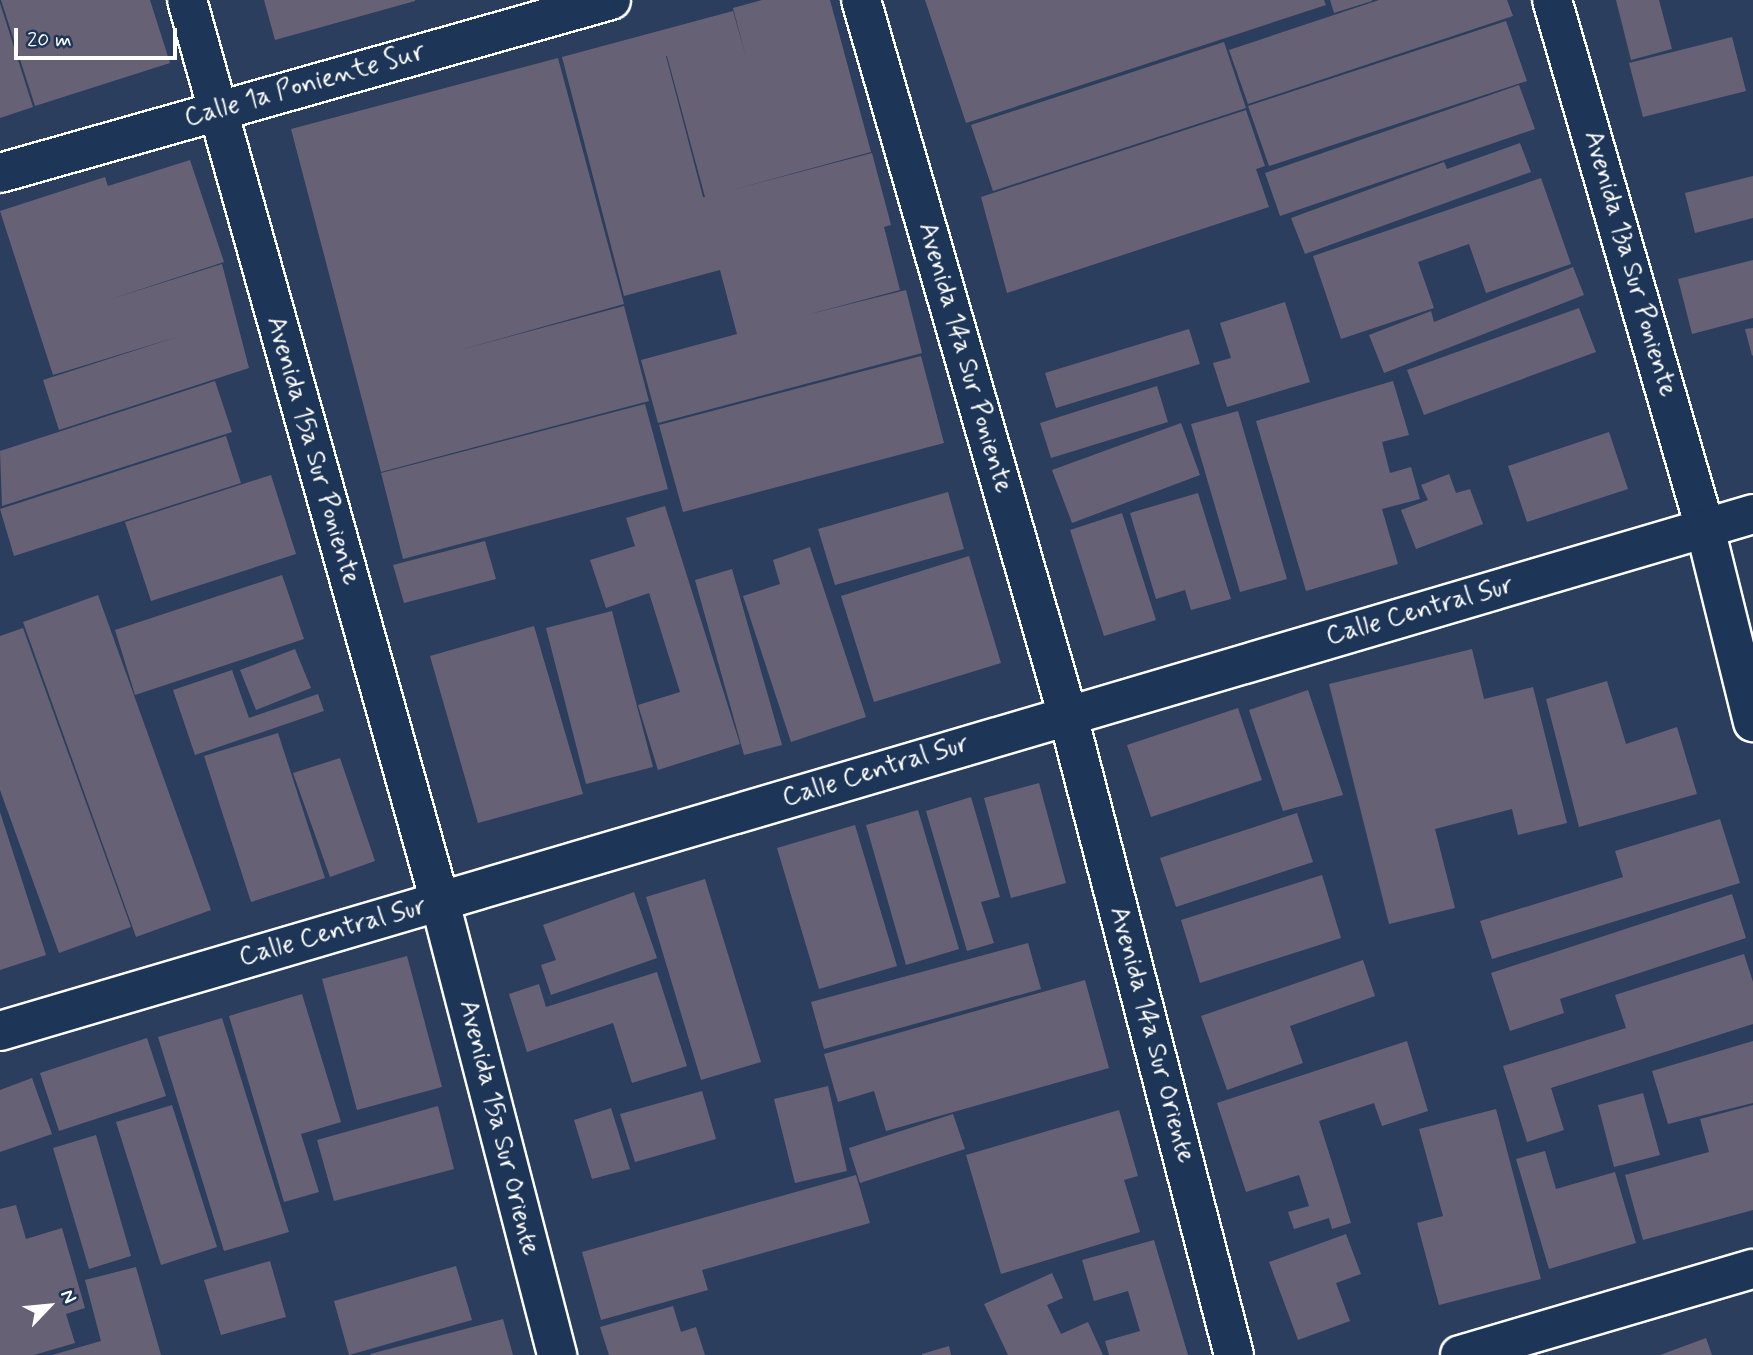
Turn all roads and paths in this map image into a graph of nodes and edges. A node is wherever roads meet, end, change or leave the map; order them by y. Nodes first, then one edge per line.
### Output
1 (187, 0) edge
2 (611, 0) edge
3 (861, 0) edge
4 (1552, 0) edge
5 (215, 111) junction
6 (0, 173) edge
7 (1753, 514) edge
8 (1705, 528) junction
9 (1068, 716) junction
10 (1753, 722) edge
11 (440, 902) junction
12 (0, 1031) edge
13 (1753, 1269) edge
14 (557, 1355) edge
15 (1234, 1355) edge
16 (1460, 1355) edge

1 - 5 street, Avenida 15a Sur Poniente
2 - 5 street, Calle 1a Poniente Sur
3 - 9 street, Avenida 14a Sur Poniente
4 - 8 street, Avenida 13a Sur Poniente
5 - 6 street, Calle 1a Poniente Sur
5 - 11 street, Avenida 15a Sur Poniente
7 - 8 street, Calle Central Sur
8 - 9 street, Calle Central Sur
8 - 10 street, Avenida 13a Sur Poniente
9 - 11 street, Calle Central Sur
9 - 15 street, Avenida 14a Sur Oriente
11 - 12 street, Calle Central Sur
11 - 14 street, Avenida 15a Sur Oriente
13 - 16 street

